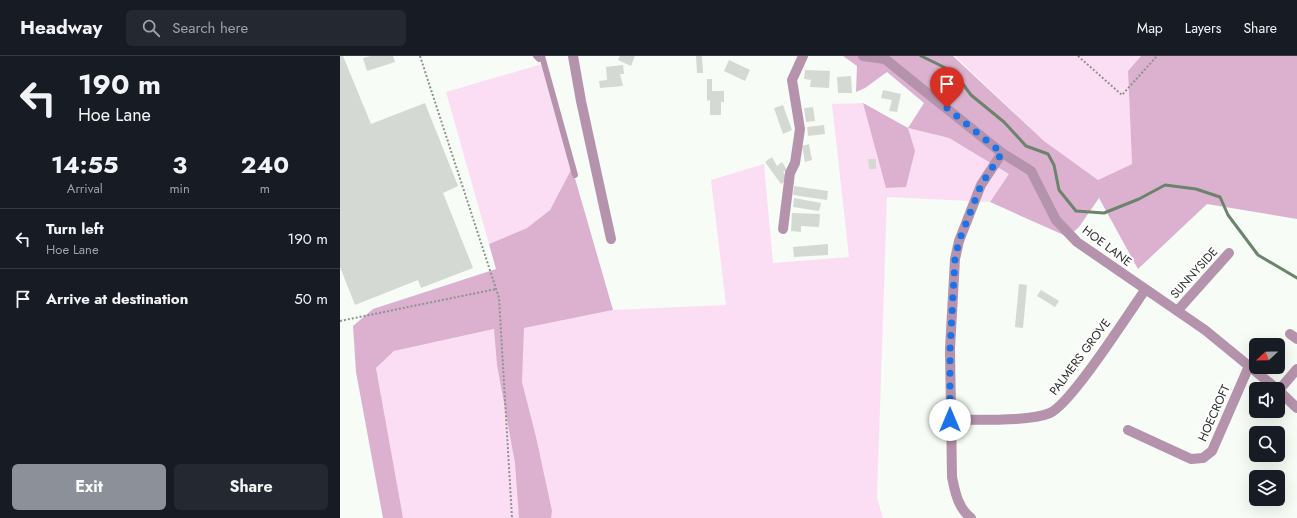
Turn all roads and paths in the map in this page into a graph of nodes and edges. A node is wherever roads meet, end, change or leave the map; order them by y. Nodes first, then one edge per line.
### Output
1 (420, 56) edge
2 (536, 56) edge
3 (573, 56) edge
4 (803, 56) edge
5 (863, 56) edge
6 (1078, 56) edge
7 (1157, 56) edge
8 (1002, 153) junction
9 (575, 175) dead end
10 (783, 229) dead end
11 (611, 239) dead end
12 (1229, 253) dead end
13 (496, 289) junction
14 (1145, 290) junction
15 (1178, 310) junction
16 (340, 321) edge
17 (1249, 366) joint
18 (1297, 369) edge
19 (1259, 374) edge
20 (1268, 382) edge
21 (1285, 382) edge
22 (1285, 397) edge
23 (1297, 408) edge
24 (950, 420) junction
25 (1128, 430) dead end
26 (512, 518) edge
27 (971, 518) edge

1 - 13 path
2 - 9 lane
3 - 11 street
4 - 10 street
5 - 8 street, HOE LANE
6 - 7 path
8 - 14 street, HOE LANE
8 - 24 street
12 - 15 street, SUNNYSIDE
13 - 16 path
13 - 26 path
14 - 15 street, HOE LANE
14 - 24 street, PALMERS GROVE
15 - 17 street, HOE LANE
17 - 25 street, HOECROFT
18 - 21 street
19 - 20 street, HOE LANE
22 - 23 street, HOE LANE
24 - 27 street

